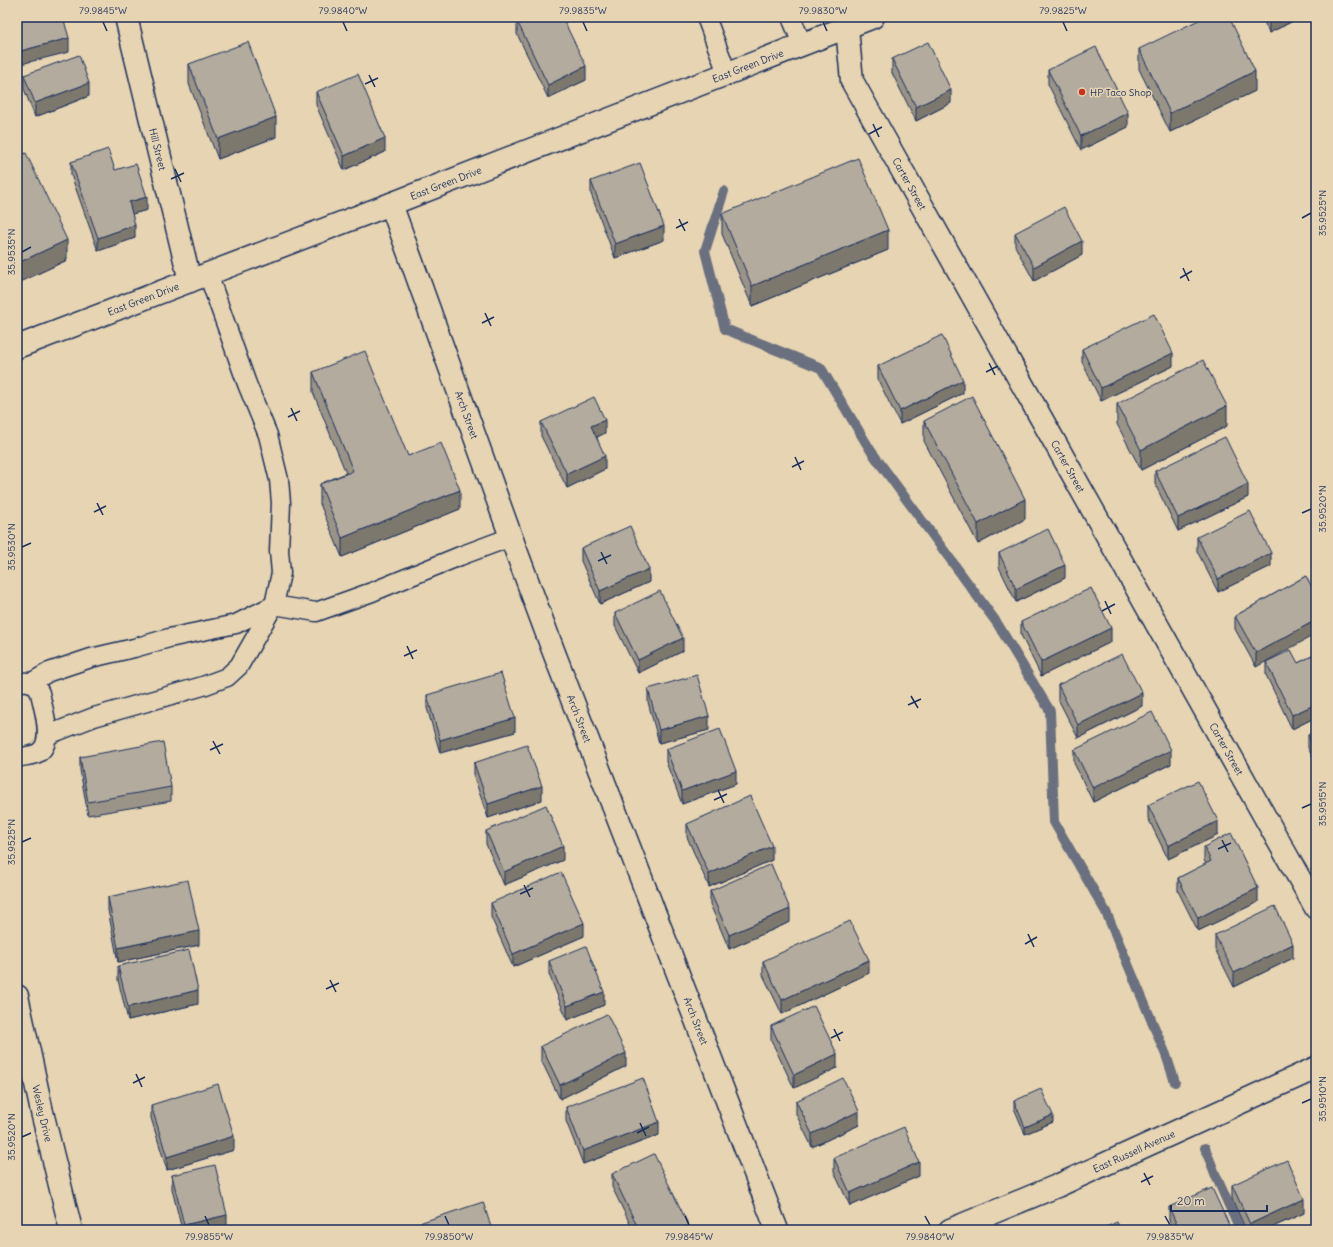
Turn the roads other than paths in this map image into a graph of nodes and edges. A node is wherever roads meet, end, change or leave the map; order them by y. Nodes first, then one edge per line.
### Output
1 (126, 17) edge
2 (706, 17) edge
3 (791, 17) edge
4 (873, 17) edge
5 (846, 22) edge
6 (802, 44) junction
7 (727, 73) junction
8 (391, 204) junction
9 (199, 278) junction
10 (17, 347) edge
11 (511, 537) junction
12 (274, 605) junction
13 (24, 683) edge
14 (48, 735) junction
15 (17, 758) edge
16 (1316, 908) edge
17 (17, 996) edge
18 (1316, 1068) edge
19 (71, 1230) edge
20 (777, 1230) edge
21 (950, 1230) edge

1 - 9 street, Hill Street
2 - 7 lane
3 - 6 lane
4 - 5 street, East Green Drive
5 - 6 street, East Green Drive
5 - 16 street, Carter Street
6 - 7 street, East Green Drive
7 - 8 street, East Green Drive
8 - 9 street, East Green Drive
8 - 11 street, Arch Street
9 - 10 street, East Green Drive
9 - 12 lane
11 - 12 lane
11 - 20 street, Arch Street
12 - 13 lane
12 - 14 lane
13 - 14 lane
14 - 15 lane
17 - 19 street, Wesley Drive
18 - 21 street, East Russell Avenue

